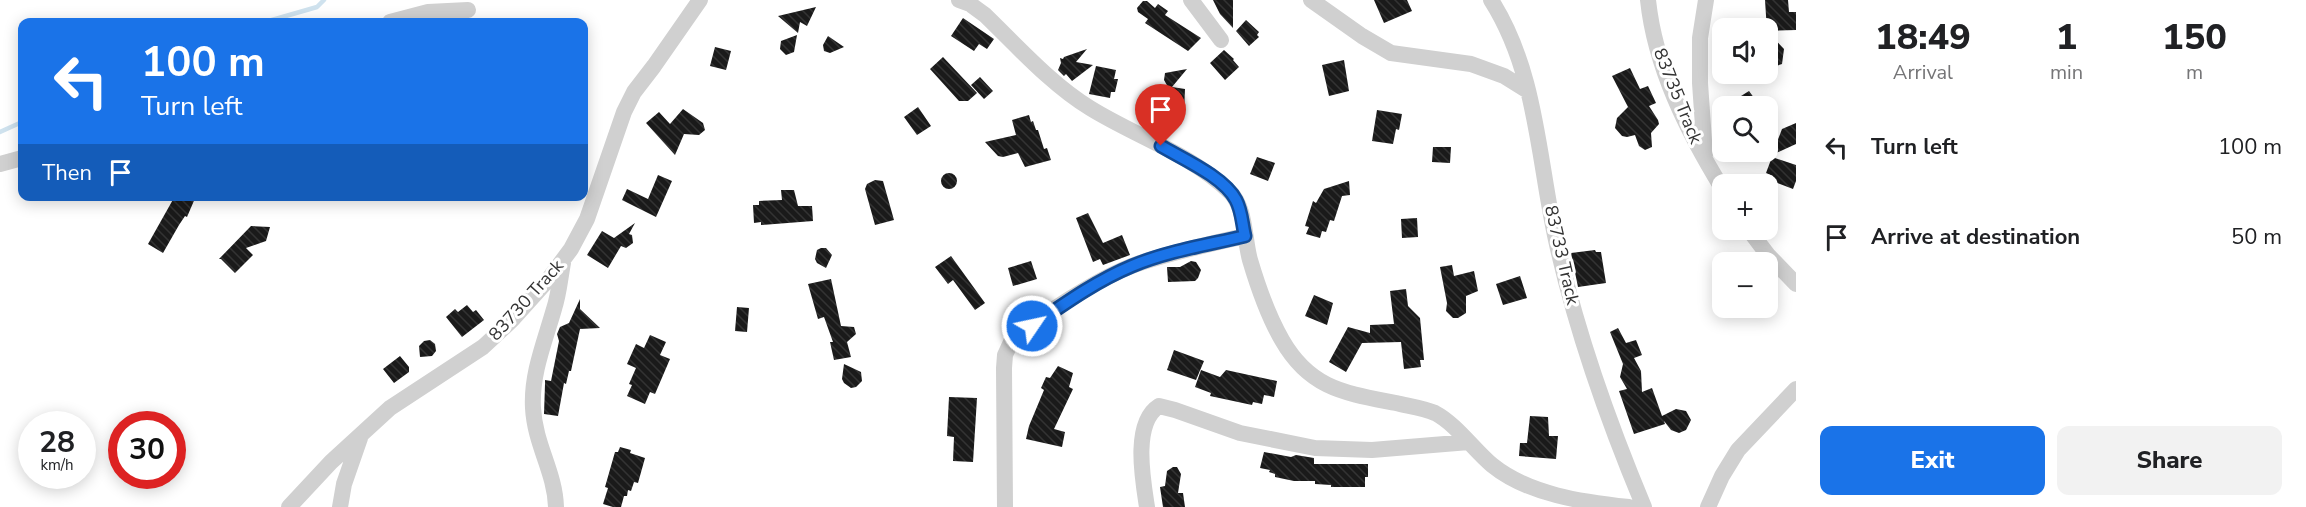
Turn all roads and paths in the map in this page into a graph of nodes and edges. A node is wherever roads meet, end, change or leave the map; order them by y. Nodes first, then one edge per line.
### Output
1 (700, 0) edge
2 (959, 0) edge
3 (1191, 0) edge
4 (1311, 0) edge
5 (1491, 0) edge
6 (1648, 0) edge
7 (1706, 0) edge
8 (468, 10) dead end
9 (405, 18) edge
10 (1221, 40) dead end
11 (1528, 91) junction
12 (18, 159) edge
13 (1706, 161) junction
14 (0, 164) edge
15 (1714, 174) edge
16 (1245, 236) junction
17 (1757, 240) edge
18 (564, 258) junction
19 (1796, 284) edge
20 (1796, 389) edge
21 (361, 434) junction
22 (1469, 442) junction
23 (289, 507) edge
24 (340, 507) edge
25 (556, 507) edge
26 (1005, 507) edge
27 (1147, 507) edge
28 (1629, 507) edge
29 (1644, 507) edge
30 (1708, 507) edge

1 - 18 street, 83730 Track
2 - 16 street
3 - 10 street
4 - 11 street
5 - 11 street, 83733 Track
6 - 13 street, 83735 Track
7 - 13 street
8 - 9 street
11 - 29 street, 83733 Track
12 - 14 street
13 - 15 street, 83735 Track
16 - 22 street
16 - 26 street
17 - 19 street
18 - 21 street, 83730 Track
18 - 25 street
20 - 30 street
21 - 23 street, 83730 Track
21 - 24 street
22 - 27 street
22 - 28 street

